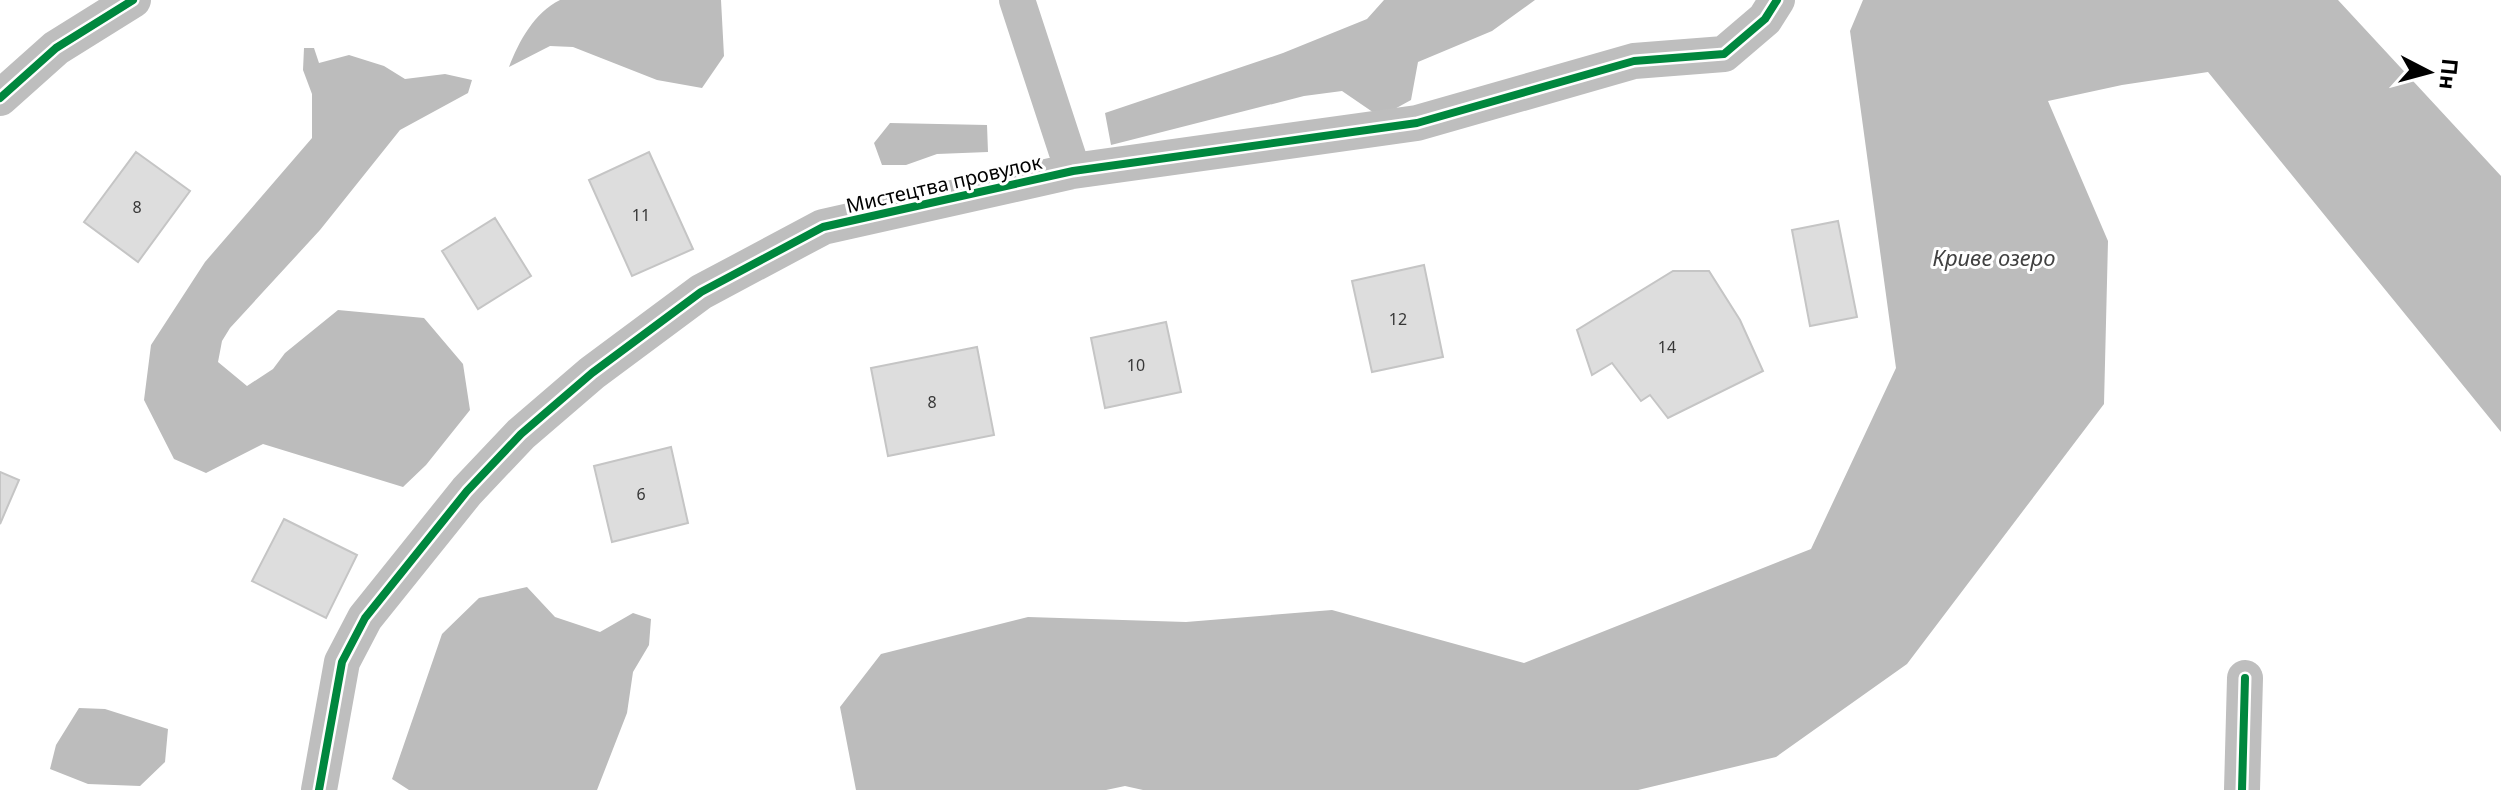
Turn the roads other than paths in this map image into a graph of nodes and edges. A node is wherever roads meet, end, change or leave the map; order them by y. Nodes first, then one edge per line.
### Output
1 (133, 0) edge
2 (1017, 0) edge
3 (1777, 0) edge
4 (0, 98) edge
5 (1073, 171) junction
6 (2245, 678) dead end
7 (319, 790) edge
8 (2242, 790) edge

1 - 4 street
2 - 5 street
3 - 5 street, Мистецтва провулок
5 - 7 street, Мистецтва провулок
6 - 8 street

